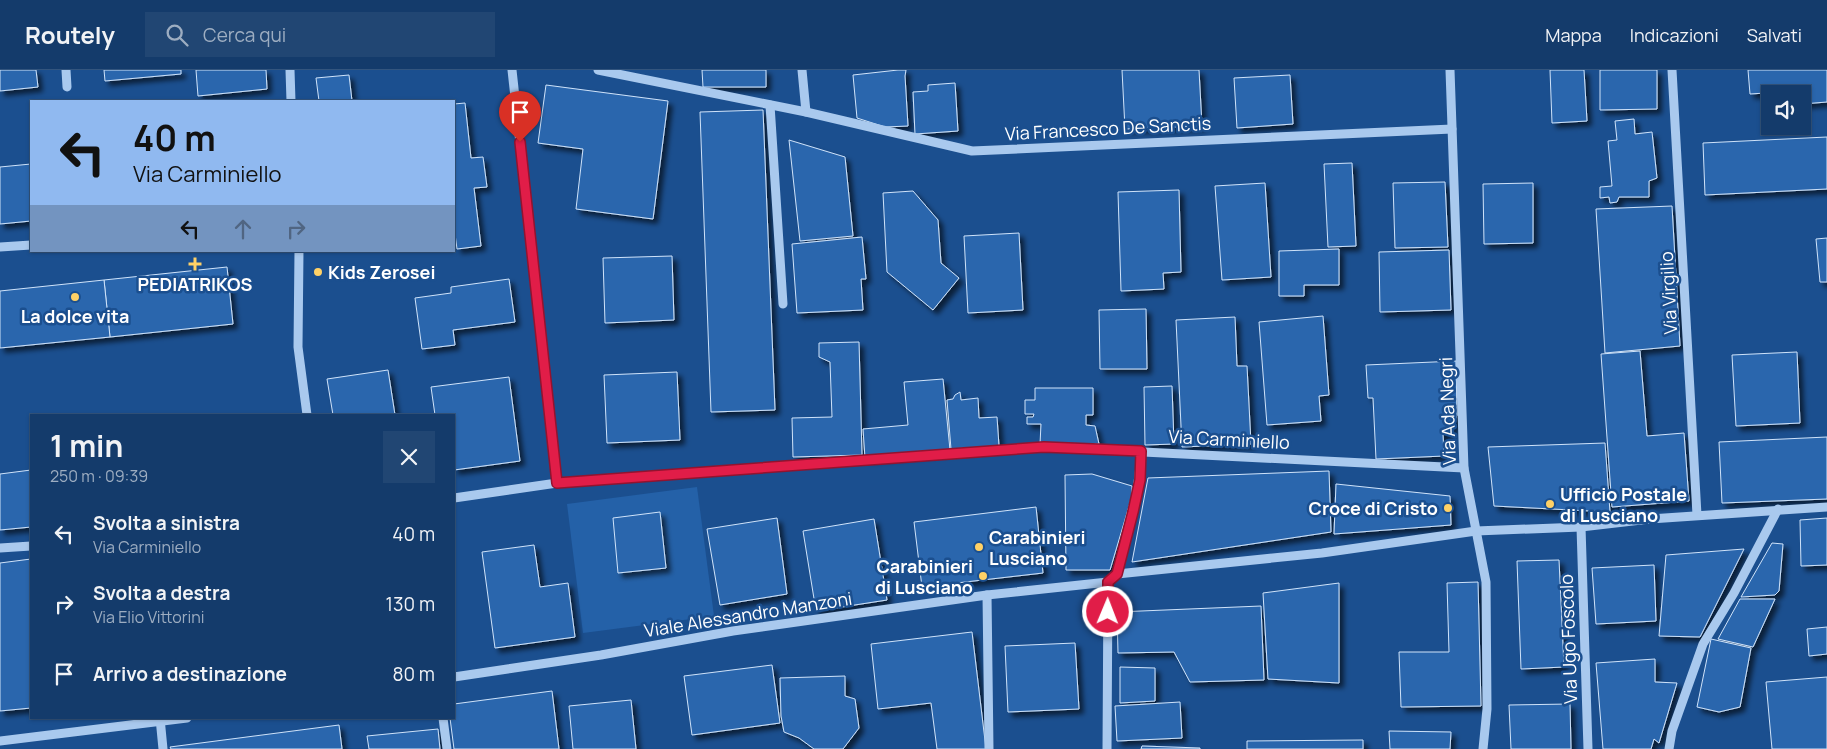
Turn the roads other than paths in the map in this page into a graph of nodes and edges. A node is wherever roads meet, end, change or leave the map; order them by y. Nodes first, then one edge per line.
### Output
1 (66, 70) edge
2 (290, 70) edge
3 (512, 70) edge
4 (598, 70) edge
5 (802, 70) edge
6 (1450, 70) edge
7 (1672, 70) edge
8 (68, 87) dead end
9 (291, 100) edge
10 (770, 105) junction
11 (806, 112) junction
12 (1452, 129) junction
13 (30, 245) edge
14 (0, 247) edge
15 (298, 252) edge
16 (782, 304) dead end
17 (307, 414) edge
18 (1141, 451) junction
19 (1464, 468) junction
20 (557, 483) junction
21 (455, 498) edge
22 (1827, 507) edge
23 (1778, 509) junction
24 (1697, 515) junction
25 (1581, 527) junction
26 (1476, 530) junction
27 (30, 546) edge
28 (0, 548) edge
29 (1117, 574) junction
30 (1108, 582) junction
31 (987, 595) junction
32 (455, 677) edge
33 (174, 719) edge
34 (443, 719) edge
35 (160, 720) edge
36 (0, 741) edge
37 (163, 749) edge
38 (447, 749) edge
39 (989, 749) edge
40 (1108, 749) edge
41 (1483, 749) edge
42 (1588, 749) edge
43 (1668, 749) edge

1 - 8 street
2 - 9 street
3 - 20 street
4 - 10 street, Via Francesco De Sanctis
5 - 11 street
6 - 12 street, Via Ada Negri
7 - 24 street, Via Virgilio
10 - 11 street, Via Francesco De Sanctis
10 - 16 street
11 - 12 street, Via Francesco De Sanctis
12 - 19 street, Via Ada Negri
13 - 14 street
15 - 17 street
18 - 19 street, Via Carminiello
18 - 20 street, Via Carminiello
18 - 29 street
19 - 26 street, Via Ada Negri
20 - 21 street, Via Carminiello
22 - 23 street
23 - 24 street
23 - 43 street
24 - 25 street
25 - 26 street
25 - 42 street, Via Ugo Foscolo
26 - 29 street
26 - 41 street, Via Ada Negri
27 - 28 street
29 - 30 street
30 - 31 street, Viale Alessandro Manzoni
30 - 40 street
31 - 32 street, Viale Alessandro Manzoni
31 - 39 street
33 - 35 street
34 - 38 street
35 - 36 street
35 - 37 street

